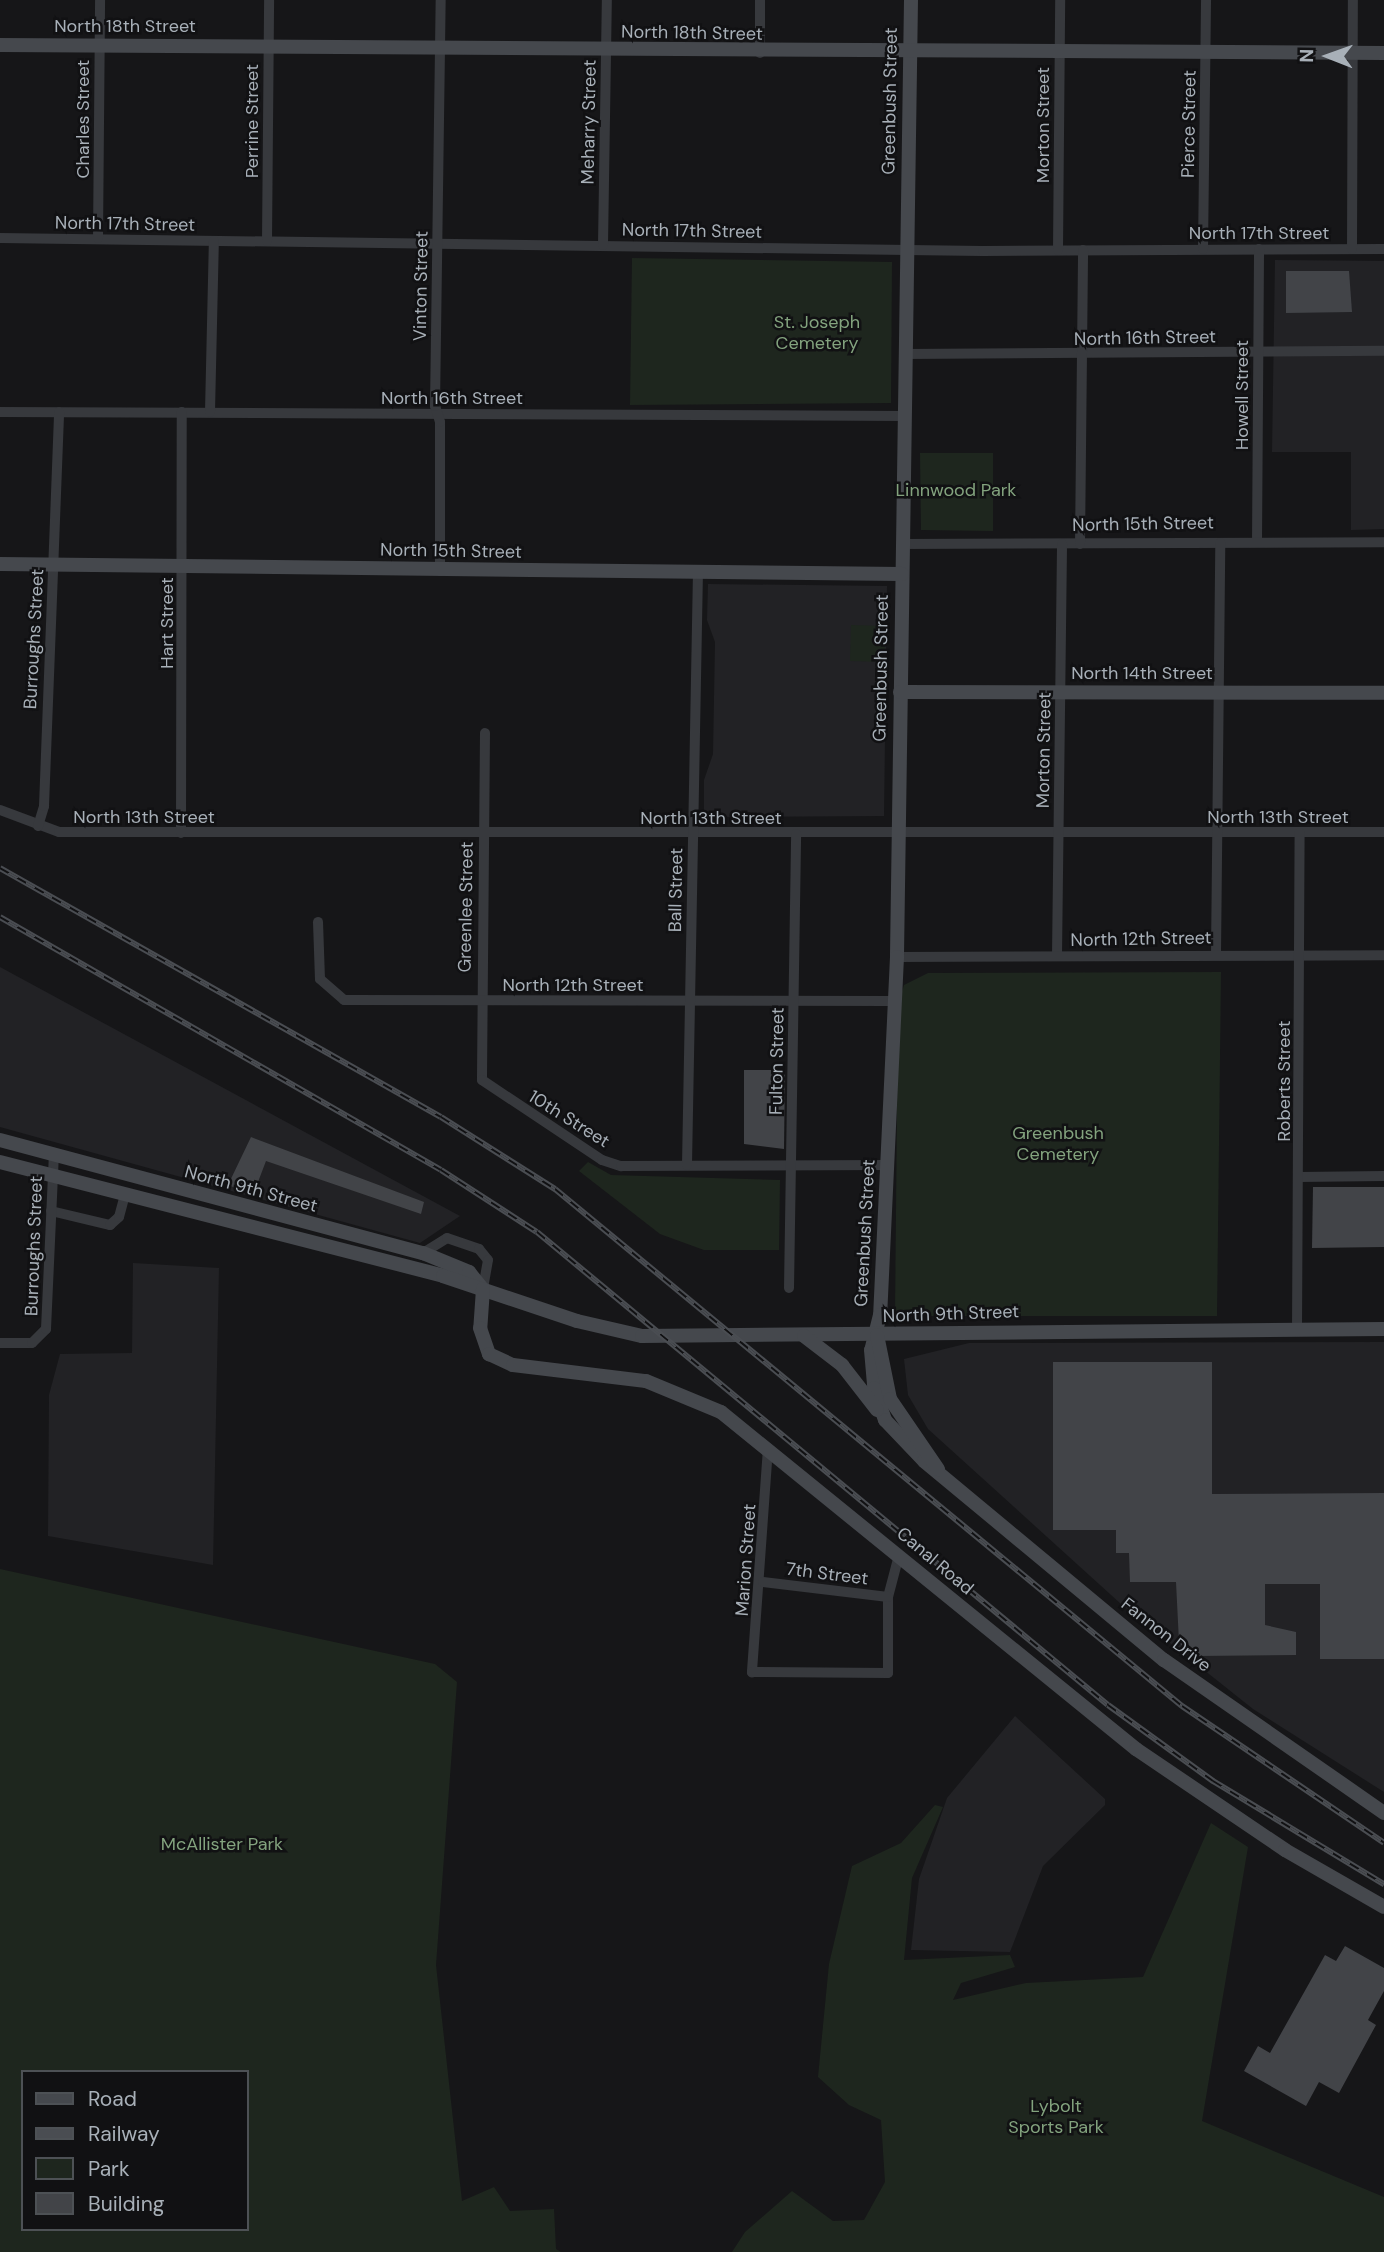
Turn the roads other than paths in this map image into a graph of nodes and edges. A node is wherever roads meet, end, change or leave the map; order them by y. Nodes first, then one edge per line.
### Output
1 (100, 0) edge
2 (269, 0) edge
3 (441, 0) edge
4 (607, 0) edge
5 (760, 0) edge
6 (911, 0) edge
7 (1060, 0) edge
8 (1206, 0) edge
9 (1353, 0) edge
10 (0, 45) edge
11 (100, 46) junction
12 (441, 48) junction
13 (268, 49) junction
14 (606, 51) junction
15 (760, 53) junction
16 (1353, 53) junction
17 (1384, 53) edge
18 (910, 54) junction
19 (1206, 54) junction
20 (1059, 55) junction
21 (0, 237) edge
22 (98, 238) junction
23 (267, 241) junction
24 (214, 242) junction
25 (437, 243) junction
26 (603, 245) junction
27 (1203, 249) junction
28 (1259, 249) junction
29 (1352, 249) junction
30 (1384, 249) edge
31 (907, 250) junction
32 (1058, 250) junction
33 (1083, 250) junction
34 (1384, 351) edge
35 (1258, 353) junction
36 (905, 355) junction
37 (1082, 355) junction
38 (0, 412) edge
39 (60, 412) junction
40 (182, 412) junction
41 (210, 412) junction
42 (438, 414) junction
43 (905, 416) junction
44 (1257, 542) junction
45 (1384, 542) edge
46 (1220, 543) junction
47 (902, 544) junction
48 (1062, 544) junction
49 (1080, 544) junction
50 (0, 564) edge
51 (52, 564) junction
52 (182, 566) junction
53 (440, 571) junction
54 (698, 572) junction
55 (902, 574) junction
56 (900, 692) junction
57 (1061, 692) junction
58 (1220, 692) junction
59 (1384, 693) edge
60 (485, 733) dead end
61 (0, 810) edge
62 (38, 826) junction
63 (1384, 832) edge
64 (181, 833) junction
65 (1058, 833) junction
66 (1220, 833) junction
67 (1300, 833) junction
68 (483, 834) junction
69 (692, 834) junction
70 (796, 834) junction
71 (898, 834) junction
72 (318, 922) dead end
73 (1216, 954) junction
74 (1301, 955) junction
75 (1384, 955) edge
76 (1057, 956) junction
77 (897, 957) junction
78 (690, 1000) junction
79 (481, 1001) junction
80 (794, 1001) junction
81 (892, 1002) junction
82 (482, 1080) joint
83 (0, 1140) edge
84 (54, 1155) junction
85 (0, 1162) edge
86 (687, 1165) junction
87 (790, 1165) junction
88 (888, 1165) junction
89 (1384, 1176) edge
90 (53, 1177) junction
91 (1299, 1177) junction
92 (125, 1195) junction
93 (51, 1211) junction
94 (423, 1253) junction
95 (789, 1288) dead end
96 (483, 1289) junction
97 (1384, 1329) edge
98 (1297, 1330) junction
99 (802, 1335) junction
100 (877, 1335) junction
101 (0, 1343) edge
102 (885, 1420) junction
103 (768, 1448) junction
104 (937, 1469) junction
105 (899, 1555) junction
106 (763, 1582) junction
107 (888, 1597) junction
108 (1384, 1813) edge
109 (1384, 1907) edge

1 - 11 street, Charles Street
2 - 13 street, Perrine Street
3 - 12 street, Vinton Street
4 - 14 street, Meharry Street
5 - 15 street
6 - 18 main road, Greenbush Street
7 - 20 street, Morton Street
8 - 19 street, Pierce Street
9 - 16 street
10 - 11 main road, North 18th Street
11 - 13 main road, North 18th Street
11 - 22 street, Charles Street
12 - 13 main road, North 18th Street
12 - 14 main road, North 18th Street
12 - 25 street, Vinton Street
13 - 23 street, Perrine Street
14 - 15 main road, North 18th Street
14 - 26 street, Meharry Street
15 - 18 main road, North 18th Street
16 - 17 main road, North 18th Street
16 - 19 main road, North 18th Street
16 - 29 street
18 - 20 main road, North 18th Street
18 - 31 main road, Greenbush Street
19 - 20 main road, North 18th Street
19 - 27 street, Pierce Street
20 - 32 street, Morton Street
21 - 22 street, North 17th Street
22 - 24 street, North 17th Street
23 - 24 street, North 17th Street
23 - 25 street, North 17th Street
24 - 41 street
25 - 26 street, North 17th Street
25 - 42 street, Vinton Street
26 - 31 street, North 17th Street
27 - 28 street, North 17th Street
27 - 33 street, North 17th Street
28 - 29 street, North 17th Street
28 - 35 street, Howell Street
29 - 30 street, North 17th Street
31 - 32 street, North 17th Street
31 - 36 main road, Greenbush Street
32 - 33 street, North 17th Street
33 - 37 street
34 - 35 street, North 16th Street
35 - 37 street, North 16th Street
35 - 44 street, Howell Street
36 - 37 street, North 16th Street
36 - 43 main road, Greenbush Street
37 - 49 street
38 - 39 street, North 16th Street
39 - 40 street, North 16th Street
39 - 51 street, Burroughs Street
40 - 41 street, North 16th Street
40 - 52 street, Hart Street
41 - 42 street, North 16th Street
42 - 43 street, North 16th Street
42 - 53 street, Vinton Street
43 - 47 main road, Greenbush Street
44 - 45 street, North 15th Street
44 - 46 street, North 15th Street
46 - 49 street, North 15th Street
46 - 58 street
47 - 48 street, North 15th Street
47 - 55 main road, Greenbush Street
48 - 49 street, North 15th Street
48 - 57 street, Morton Street
50 - 51 main road, North 15th Street
51 - 52 main road, North 15th Street
51 - 62 street, Burroughs Street
52 - 53 main road, North 15th Street
52 - 64 street, Hart Street
53 - 54 main road, North 15th Street
54 - 55 main road, North 15th Street
54 - 69 street, Ball Street
55 - 56 main road, Greenbush Street
56 - 57 main road, North 14th Street
56 - 71 main road, Greenbush Street
57 - 58 main road, North 14th Street
57 - 65 street, Morton Street
58 - 59 main road, North 14th Street
58 - 66 street
60 - 68 street, Greenlee Street
61 - 62 street, North 13th Street
62 - 64 street, North 13th Street
63 - 67 street, North 13th Street
64 - 68 street, North 13th Street
65 - 66 street, North 13th Street
65 - 71 street, North 13th Street
65 - 76 street, Morton Street
66 - 67 street, North 13th Street
66 - 73 street
67 - 74 street, Roberts Street
68 - 69 street, North 13th Street
68 - 79 street, Greenlee Street
69 - 70 street, North 13th Street
69 - 78 street, Ball Street
70 - 71 street, North 13th Street
70 - 80 street, Fulton Street
71 - 77 main road, Greenbush Street
72 - 79 street, North 12th Street
73 - 74 street, North 12th Street
73 - 76 street, North 12th Street
74 - 75 street, North 12th Street
74 - 91 street, Roberts Street
76 - 77 street, North 12th Street
77 - 81 main road, Greenbush Street
78 - 79 street, North 12th Street
78 - 80 street, North 12th Street
78 - 86 street, Ball Street
79 - 82 street, Greenlee Street
80 - 81 street, North 12th Street
80 - 87 street, Fulton Street
81 - 88 main road, Greenbush Street
82 - 86 street, 10th Street
83 - 84 main road, North 9th Street
84 - 90 street, Burroughs Street
84 - 94 main road, North 9th Street
85 - 90 main road, North 9th Street
86 - 87 street, 10th Street
87 - 88 street, 10th Street
87 - 95 street, Fulton Street
88 - 100 main road, Greenbush Street
89 - 91 street
90 - 92 main road, North 9th Street
90 - 93 street, Burroughs Street
91 - 98 street, Roberts Street
92 - 93 street
92 - 96 main road, North 9th Street
93 - 101 street, Burroughs Street
94 - 96 main road, North 9th Street
94 - 96 street
96 - 99 main road, North 9th Street
96 - 103 main road, Canal Road
97 - 98 main road, North 9th Street
98 - 100 main road, North 9th Street
99 - 100 main road, North 9th Street
99 - 102 main road
100 - 102 main road, Fannon Drive
100 - 104 main road, Fannon Drive
102 - 104 main road, Fannon Drive
103 - 105 main road, Canal Road
103 - 106 street, Marion Street
104 - 108 main road, Fannon Drive
105 - 107 street
105 - 109 main road, Canal Road
106 - 107 street, 7th Street
106 - 107 street, Marion Street

